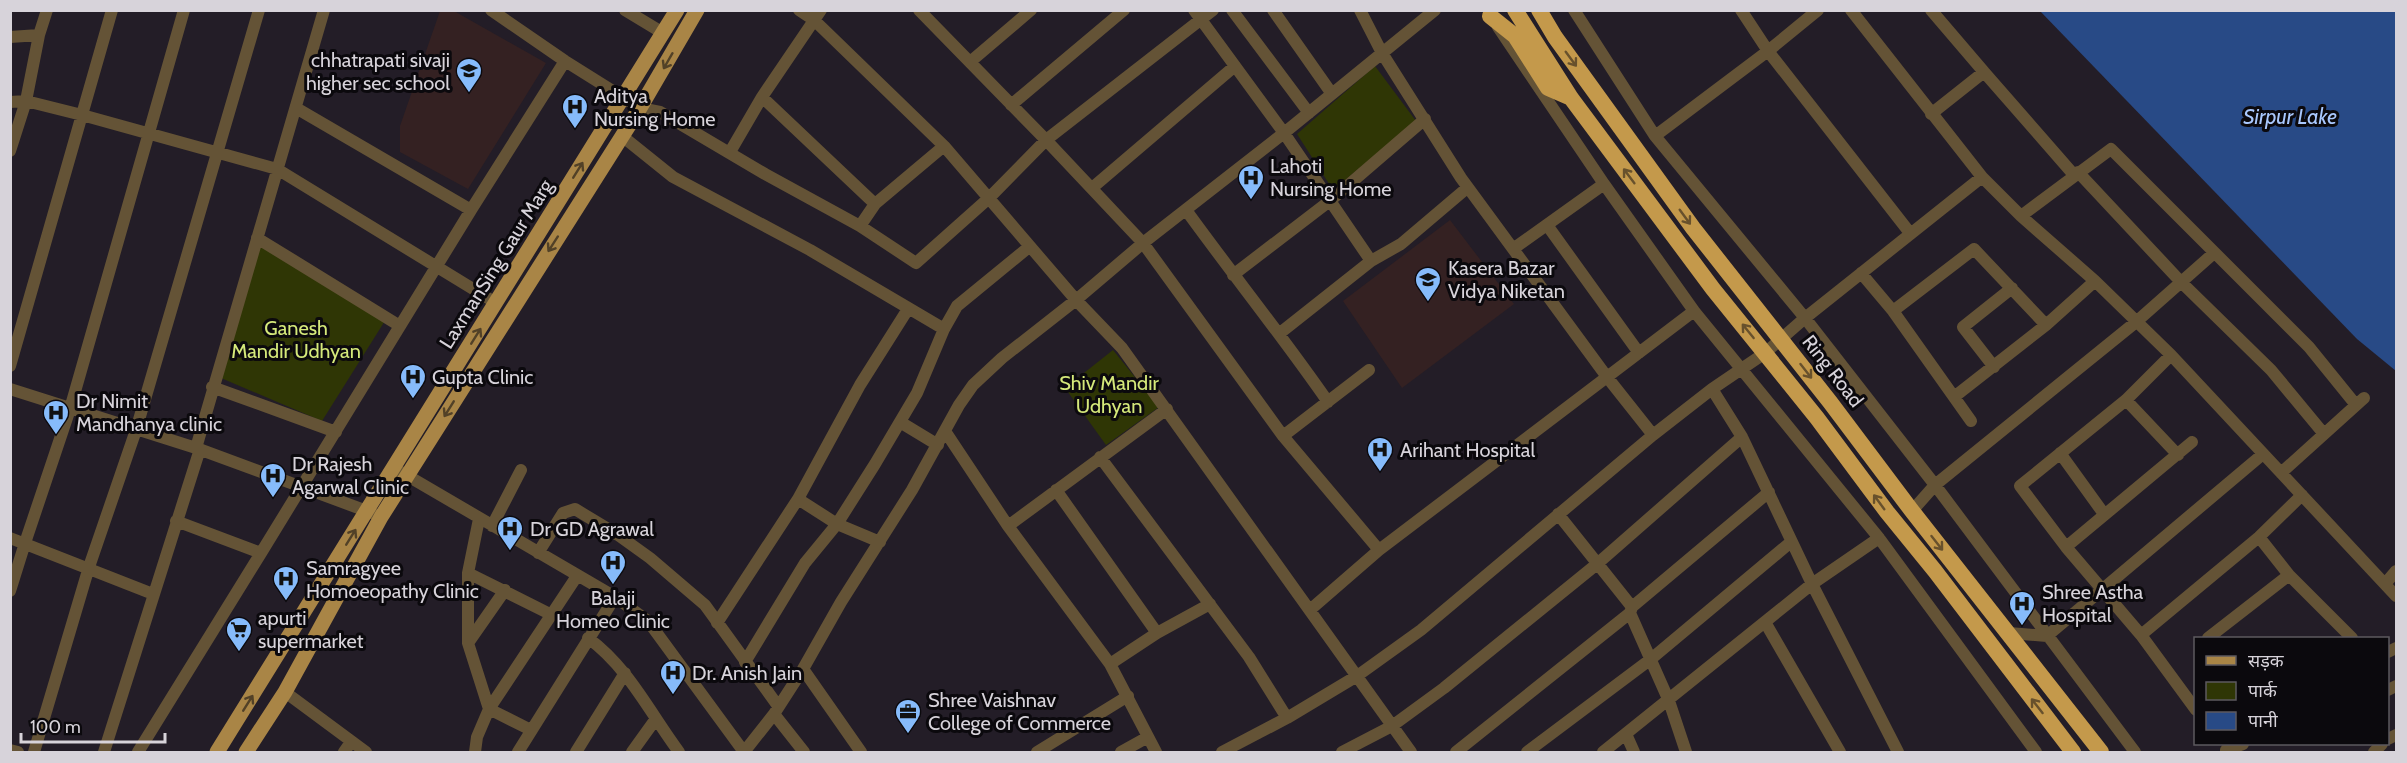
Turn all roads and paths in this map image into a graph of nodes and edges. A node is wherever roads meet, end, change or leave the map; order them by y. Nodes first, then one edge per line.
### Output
1 (47, 10) edge
2 (112, 10) edge
3 (184, 10) edge
4 (259, 10) edge
5 (324, 10) edge
6 (491, 10) edge
7 (626, 10) edge
8 (677, 10) edge
9 (697, 10) edge
10 (798, 10) edge
11 (919, 10) edge
12 (1031, 10) edge
13 (1124, 10) edge
14 (1213, 10) edge
15 (1232, 10) edge
16 (1273, 10) edge
17 (1360, 10) edge
18 (1435, 10) edge
19 (1515, 10) edge
20 (1539, 10) edge
21 (1574, 10) edge
22 (1741, 10) edge
23 (1818, 10) edge
24 (1851, 10) edge
25 (1931, 10) edge
26 (1489, 13) edge
27 (817, 15) edge
28 (1198, 15) edge
29 (663, 33) junction
30 (39, 35) junction
31 (10, 37) edge
32 (1768, 51) junction
33 (1382, 53) junction
34 (565, 61) junction
35 (970, 62) junction
36 (1235, 66) junction
37 (1984, 72) junction
38 (1332, 94) junction
39 (623, 97) junction
40 (762, 97) junction
41 (1571, 99) junction
42 (26, 101) junction
43 (10, 102) edge
44 (1011, 105) junction
45 (296, 108) junction
46 (640, 108) junction
47 (1308, 113) junction
48 (1931, 114) junction
49 (82, 115) junction
50 (1425, 119) junction
51 (1284, 133) junction
52 (147, 135) junction
53 (622, 136) junction
54 (1654, 136) junction
55 (1047, 140) junction
56 (944, 146) junction
57 (216, 150) junction
58 (10, 151) edge
59 (730, 152) junction
60 (277, 169) junction
61 (2076, 173) junction
62 (1982, 177) junction
63 (1604, 184) junction
64 (1092, 188) junction
65 (1467, 188) junction
66 (989, 198) junction
67 (1331, 201) junction
68 (875, 204) junction
69 (471, 210) junction
70 (1186, 210) junction
71 (2021, 216) junction
72 (1547, 225) junction
73 (860, 226) junction
74 (1910, 233) junction
75 (257, 238) junction
76 (1143, 243) junction
77 (1029, 247) junction
78 (1513, 249) junction
79 (2214, 253) junction
80 (1371, 261) junction
81 (436, 267) junction
82 (1861, 273) junction
83 (1233, 275) junction
84 (2095, 281) junction
85 (2181, 282) junction
86 (2012, 288) junction
87 (1076, 300) junction
88 (496, 303) junction
89 (908, 309) junction
90 (1694, 311) junction
91 (1893, 311) junction
92 (1805, 318) junction
93 (2136, 322) junction
94 (2046, 325) junction
95 (400, 326) junction
96 (944, 329) junction
97 (1280, 333) junction
98 (1781, 340) junction
99 (1639, 353) junction
100 (1765, 353) junction
101 (2170, 355) junction
102 (10, 366) edge
103 (1994, 367) junction
104 (1742, 369) junction
105 (1369, 370) dead end
106 (1607, 377) junction
107 (212, 387) junction
108 (10, 389) edge
109 (1712, 389) junction
110 (1954, 397) junction
111 (2126, 400) junction
112 (1328, 402) junction
113 (70, 409) junction
114 (1167, 409) junction
115 (1971, 421) dead end
116 (900, 422) junction
117 (136, 430) junction
118 (945, 431) junction
119 (336, 432) junction
120 (2324, 434) junction
121 (1653, 435) junction
122 (1283, 436) junction
123 (1742, 437) junction
124 (2192, 442) dead end
125 (938, 446) junction
126 (198, 449) junction
127 (2060, 453) junction
128 (2178, 454) junction
129 (2263, 454) junction
130 (1100, 458) junction
131 (394, 469) junction
132 (521, 470) dead end
133 (2281, 473) junction
134 (409, 474) junction
135 (1935, 485) junction
136 (300, 487) junction
137 (1056, 490) junction
138 (1769, 492) junction
139 (2302, 495) junction
140 (798, 499) junction
141 (1912, 511) junction
142 (374, 514) junction
143 (1558, 514) junction
144 (2104, 514) junction
145 (479, 519) junction
146 (176, 521) junction
147 (837, 524) junction
148 (492, 526) junction
149 (1008, 526) junction
150 (10, 537) edge
151 (2259, 537) junction
152 (1879, 538) junction
153 (880, 542) junction
154 (1791, 542) junction
155 (24, 543) junction
156 (2066, 547) junction
157 (1379, 550) junction
158 (261, 553) junction
159 (538, 553) junction
160 (1597, 564) junction
161 (89, 567) junction
162 (2397, 571) edge
163 (468, 573) junction
164 (2289, 575) junction
165 (577, 576) junction
166 (1812, 584) junction
167 (2385, 584) junction
168 (2101, 588) junction
169 (505, 590) junction
170 (10, 591) edge
171 (153, 594) junction
172 (2397, 596) edge
173 (615, 597) junction
174 (1210, 604) junction
175 (1311, 609) junction
176 (1631, 610) junction
177 (550, 614) junction
178 (1765, 622) junction
179 (717, 623) junction
180 (1158, 633) junction
181 (2009, 633) junction
182 (2141, 635) junction
183 (2047, 636) junction
184 (2211, 637) edge
185 (2350, 637) edge
186 (588, 638) junction
187 (468, 643) junction
188 (1651, 659) junction
189 (745, 662) junction
190 (1110, 664) junction
191 (803, 669) junction
192 (625, 673) junction
193 (1357, 676) junction
194 (285, 692) junction
195 (1128, 696) junction
196 (1669, 701) junction
197 (2194, 707) edge
198 (489, 709) junction
199 (776, 710) junction
200 (1287, 718) junction
201 (655, 720) junction
202 (1392, 726) junction
203 (531, 730) junction
204 (1626, 734) junction
205 (1148, 737) junction
206 (348, 747) edge
207 (1469, 748) edge
208 (10, 750) edge
209 (1529, 752) edge
210 (18, 753) edge
211 (34, 753) edge
212 (104, 753) edge
213 (138, 753) edge
214 (217, 753) edge
215 (246, 753) edge
216 (366, 753) edge
217 (475, 753) edge
218 (518, 753) edge
219 (576, 753) edge
220 (632, 753) edge
221 (679, 753) edge
222 (744, 753) edge
223 (804, 753) edge
224 (861, 753) edge
225 (1037, 753) edge
226 (1121, 753) edge
227 (1156, 753) edge
228 (1222, 753) edge
229 (1342, 753) edge
230 (1411, 753) edge
231 (1456, 753) edge
232 (1603, 753) edge
233 (1634, 753) edge
234 (1686, 753) edge
235 (1840, 753) edge
236 (1898, 753) edge
237 (2036, 753) edge
238 (2073, 753) edge
239 (2101, 753) edge
240 (2135, 753) edge

1 - 30 street
2 - 49 street
3 - 52 street
4 - 57 street
5 - 45 street
6 - 34 street
7 - 29 street
8 - 29 main road, LaxmanSing Gaur Marg
9 -> 46 main road, LaxmanSing Gaur Marg
10 - 27 street
11 - 35 street
12 - 35 street
13 - 44 street
14 - 28 street
15 - 47 street
16 - 38 street
17 - 33 street
18 - 33 street
19 - 41 highway, Ring Road
20 -> 98 highway, Ring Road
21 - 54 street
22 - 32 street
23 - 32 street
24 - 48 street
25 - 37 street
26 - 41 highway
26 - 63 street
27 - 40 street
27 - 56 street
28 - 36 street
28 - 55 street
29 - 39 main road, LaxmanSing Gaur Marg
30 - 31 street
30 - 42 street
32 - 54 street
32 - 74 street
33 - 38 street
33 - 50 street
34 - 39 street
34 - 69 street
35 - 44 street
36 - 51 street
36 - 64 street
37 - 48 street
37 - 61 street
38 - 47 street
39 - 46 street
88 -> 39 main road, LaxmanSing Gaur Marg
40 - 59 street
40 - 68 street
100 -> 41 highway, Ring Road
42 - 43 street
42 - 49 street
42 - 58 street
44 - 55 street
45 - 60 street
45 - 69 street
46 - 53 main road, LaxmanSing Gaur Marg
46 - 59 street
47 - 51 street
48 - 62 street
49 - 52 street
49 - 102 street
50 - 65 street
50 - 67 street
51 - 67 street
51 - 70 street
52 - 57 street
52 - 113 street
53 - 89 street
53 -> 134 main road, LaxmanSing Gaur Marg
54 - 92 street
55 - 64 street
55 - 66 street
56 - 66 street
56 - 68 street
57 - 60 street
57 - 117 street
59 - 73 street
60 - 75 street
60 - 81 street
61 - 71 street
61 - 79 street
61 - 85 street
62 - 71 street
62 - 74 street
63 - 72 street
63 - 90 street
64 - 76 street
65 - 78 street
65 - 80 street
66 - 73 street
66 - 77 street
67 - 80 street
67 - 83 street
68 - 73 street
69 - 81 street
70 - 76 street
70 - 83 street
71 - 84 street
72 - 78 street
72 - 99 street
74 - 82 street
75 - 95 street
75 - 107 street
76 - 87 street
76 - 122 street
77 - 87 street
77 - 96 street
78 - 106 street
79 - 85 street
79 - 120 street
80 - 97 street
81 - 88 street
81 - 95 street
82 - 91 street
82 - 92 street
83 - 97 street
84 - 93 street
84 - 94 street
85 - 93 street
85 - 120 street
86 - 91 street
86 - 94 street
86 - 103 street
87 - 114 street
87 - 118 street
131 -> 88 main road, LaxmanSing Gaur Marg
89 - 96 street
89 - 140 street
90 - 99 street
90 - 104 street
91 - 110 street
92 - 98 street
92 - 135 street
93 - 101 street
93 - 135 street
94 - 103 street
95 - 119 street
96 - 116 street
97 - 112 street
98 - 100 street
98 -> 141 highway, Ring Road
99 - 106 street
100 - 104 street
238 -> 100 highway, Ring Road
101 - 111 street
101 - 129 street
103 - 110 street
104 - 109 street
104 - 152 street
105 - 112 street
106 - 121 street
106 - 157 street
107 - 119 street
107 - 126 street
108 - 113 street
109 - 121 street
109 - 123 street
110 - 115 street
111 - 127 street
111 - 128 street
112 - 122 street
113 - 117 street
113 - 155 street
114 - 130 street
114 - 175 street
116 - 125 street
116 - 147 street
117 - 126 street
117 - 161 street
118 - 125 street
118 - 149 street
119 - 136 street
120 - 133 street
121 - 143 street
122 - 157 street
123 - 138 street
123 - 160 street
124 - 128 street
125 - 153 street
126 - 136 street
126 - 146 street
127 - 144 street
127 - 156 street
128 - 144 street
129 - 133 street
129 - 168 street
130 - 137 street
130 - 174 street
131 - 134 street
131 - 142 main road, LaxmanSing Gaur Marg
132 - 148 street
133 - 139 street
134 - 142 main road, LaxmanSing Gaur Marg
134 - 145 street
135 - 141 street
135 - 183 street
136 - 142 street
136 - 158 street
137 - 149 street
137 - 180 street
138 - 154 street
138 - 176 street
139 - 151 street
139 - 167 street
140 - 147 street
140 - 179 street
141 -> 181 highway, Ring Road
142 - 194 main road, LaxmanSing Gaur Marg
214 -> 142 main road, LaxmanSing Gaur Marg
143 - 160 street
143 - 193 street
144 - 156 street
145 - 148 street
145 - 163 street
146 - 158 street
146 - 171 street
147 - 153 street
147 - 189 street
148 - 159 street
149 - 190 street
150 - 155 street
151 - 164 street
151 - 182 street
152 - 166 street
152 - 237 street
153 - 191 street
154 - 166 street
154 - 188 street
155 - 161 street
155 - 170 street
156 - 168 street
157 - 175 street
158 - 213 street
159 - 165 street
159 - 179 street
160 - 176 street
160 - 202 street
161 - 171 street
161 - 211 street
162 - 167 street
163 - 169 street
163 - 187 street
164 - 184 street
164 - 185 street
165 - 173 street
165 - 177 street
166 - 178 street
166 - 236 street
167 - 172 street
168 - 182 street
168 - 183 street
169 - 177 street
169 - 187 street
171 - 212 street
173 - 186 street
173 - 222 street
174 - 180 street
174 - 200 street
175 - 193 street
176 - 188 street
176 - 207 street
177 - 198 street
178 - 196 street
178 - 235 street
179 - 189 street
180 - 190 street
181 - 183 street
181 - 239 highway, Ring Road
182 - 197 street
183 - 240 street
186 - 192 street
186 - 203 street
187 - 198 street
188 - 196 street
188 - 209 street
189 - 199 street
190 - 195 street
191 - 199 street
191 - 224 street
192 - 201 street
192 - 219 street
193 - 200 street
193 - 202 street
194 - 206 street
194 - 215 main road, LaxmanSing Gaur Marg
195 - 205 street
195 - 225 street
196 - 204 street
196 - 234 street
198 - 203 street
198 - 217 street
199 - 222 street
199 - 223 street
200 - 228 street
201 - 220 street
201 - 221 street
202 - 229 street
202 - 230 street
203 - 218 street
204 - 232 street
204 - 233 street
205 - 226 street
205 - 227 street
206 - 216 street
207 - 231 street
208 - 210 street

